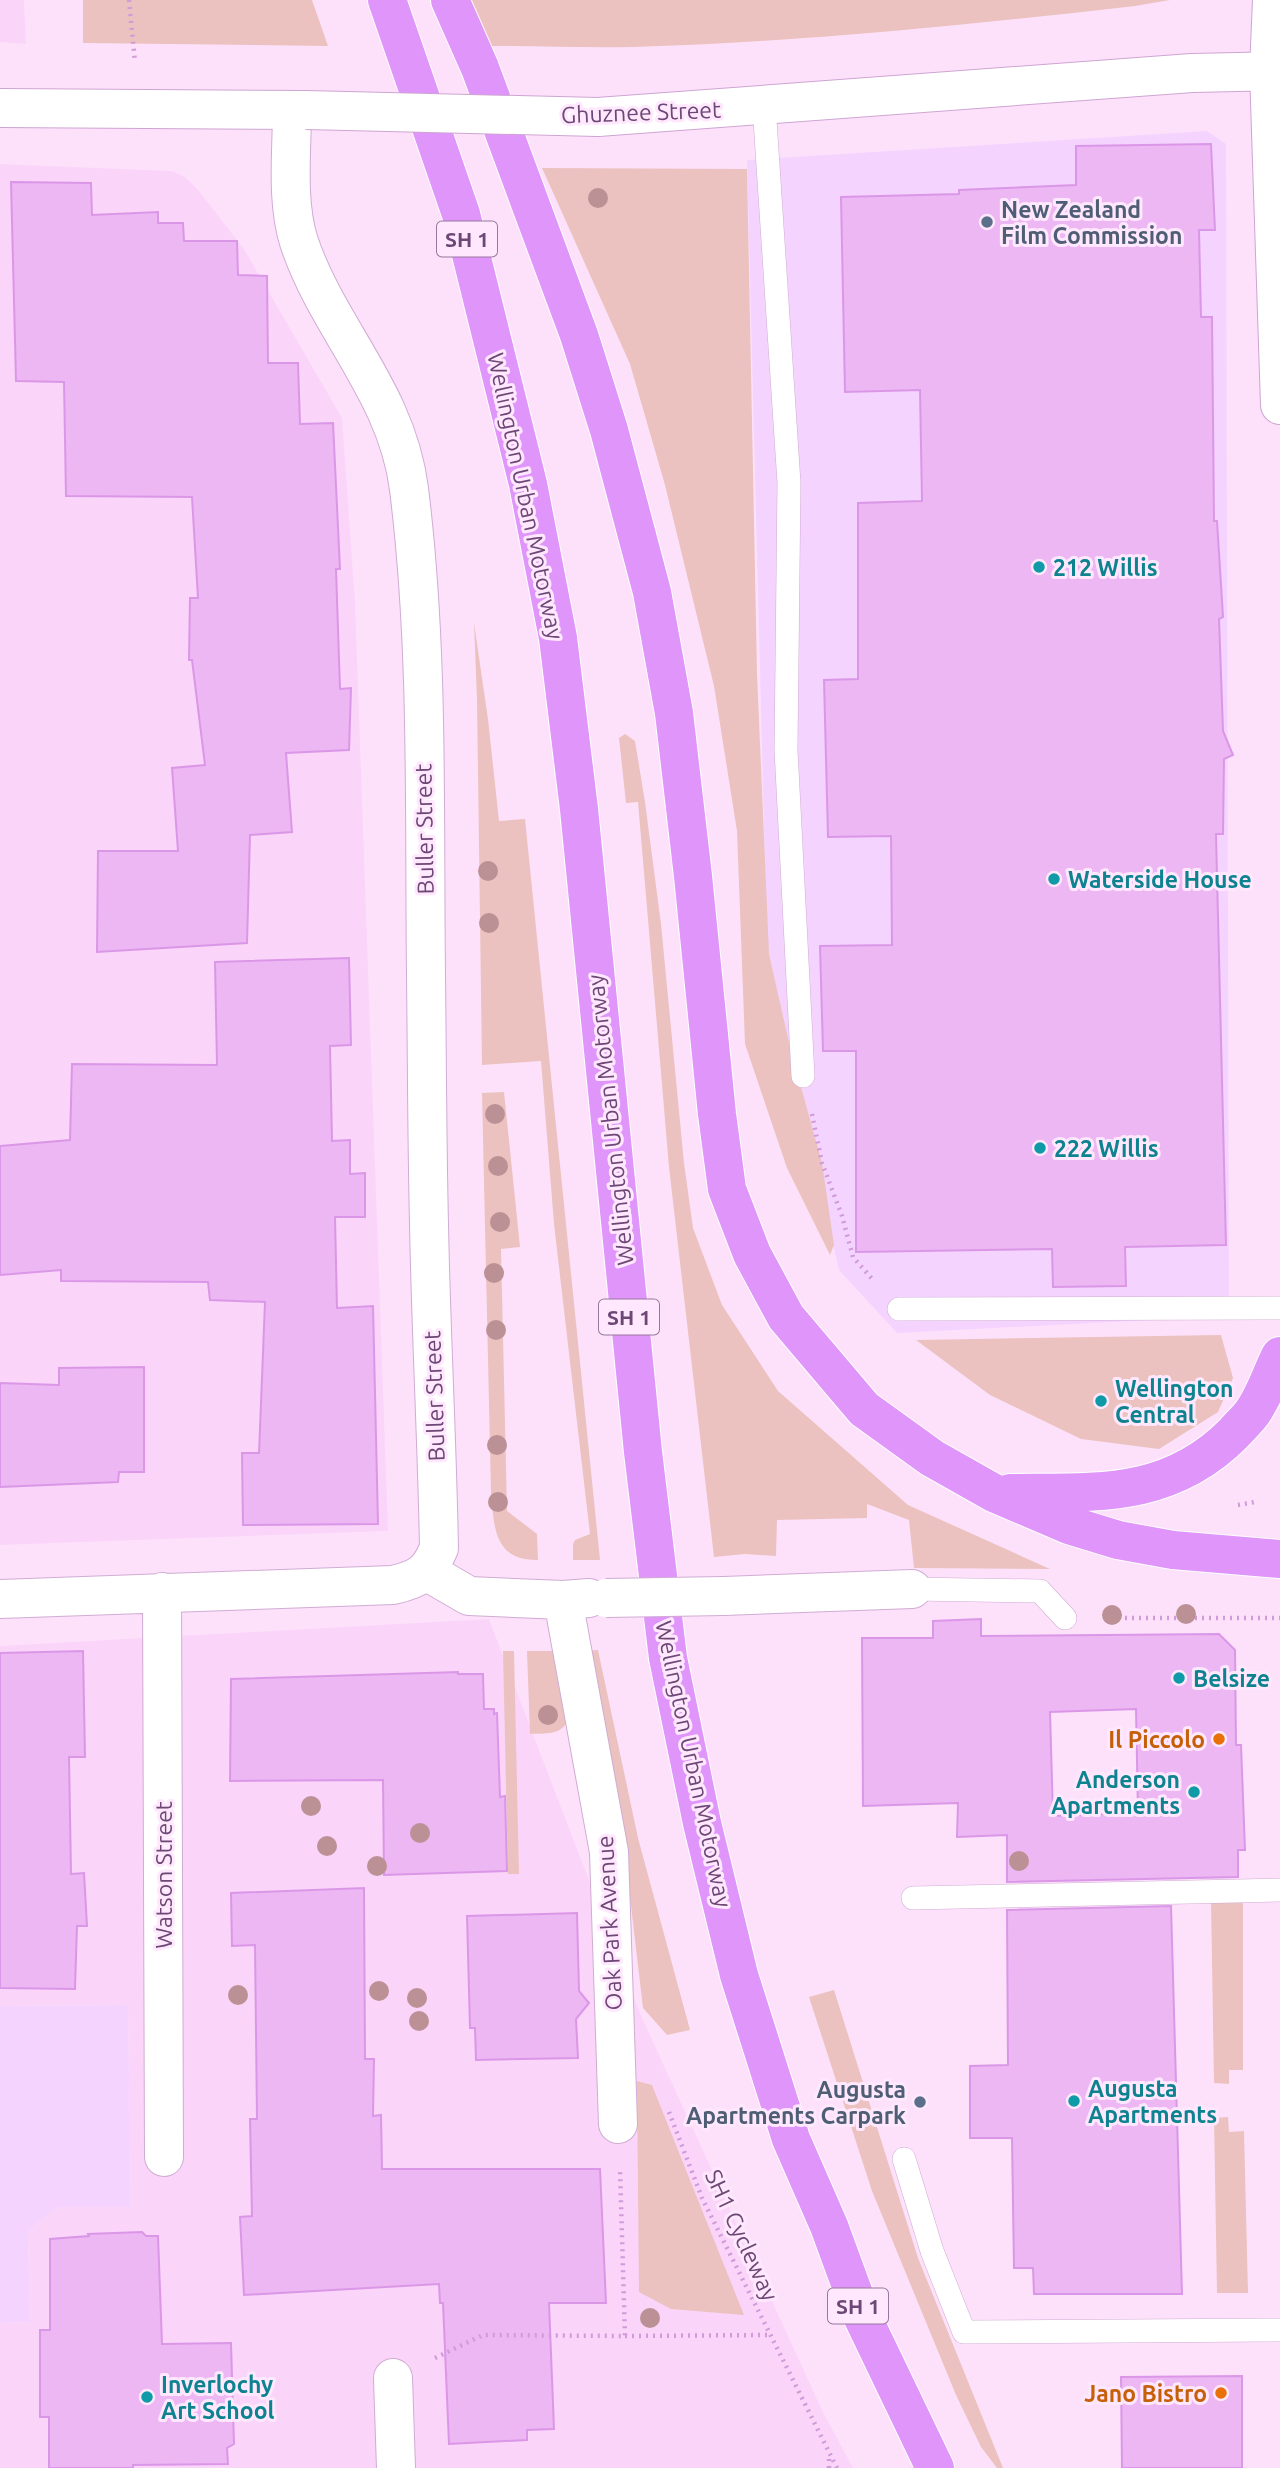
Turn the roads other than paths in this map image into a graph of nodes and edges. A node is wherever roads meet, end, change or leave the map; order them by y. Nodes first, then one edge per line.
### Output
1 (387, 0) edge
2 (450, 0) edge
3 (1272, 0) edge
4 (1275, 71) edge
5 (764, 105) junction
6 (0, 108) edge
7 (299, 110) junction
8 (1280, 405) edge
9 (803, 1076) road end
10 (1280, 1308) edge
11 (899, 1309) road end
12 (1280, 1356) edge
13 (994, 1493) junction
14 (1280, 1559) edge
15 (426, 1571) junction
16 (912, 1589) joint
17 (162, 1592) junction
18 (0, 1599) edge
19 (563, 1600) junction
20 (1065, 1618) road end
21 (1280, 1890) edge
22 (912, 1898) dead end
23 (618, 2124) road end
24 (164, 2157) dead end
25 (904, 2159) dead end
26 (1280, 2330) edge
27 (393, 2378) road end
28 (396, 2468) edge
29 (935, 2468) edge

1 - 29 highway, Wellington Urban Motorway / SH 1
2 - 13 highway
3 - 4 street
4 - 5 street, Ghuznee Street
4 - 8 street
5 - 7 street, Ghuznee Street, bridge
5 - 9 lane
6 - 7 street, Ghuznee Street
7 - 15 street, Buller Street
10 - 11 lane
12 - 13 highway
13 - 14 highway
15 - 17 street
15 - 19 street
16 - 19 street, bridge
16 - 20 lane
17 - 18 street
17 - 24 street, Watson Street
19 - 23 street, Oak Park Avenue
21 - 22 lane
25 - 26 lane
27 - 28 street

